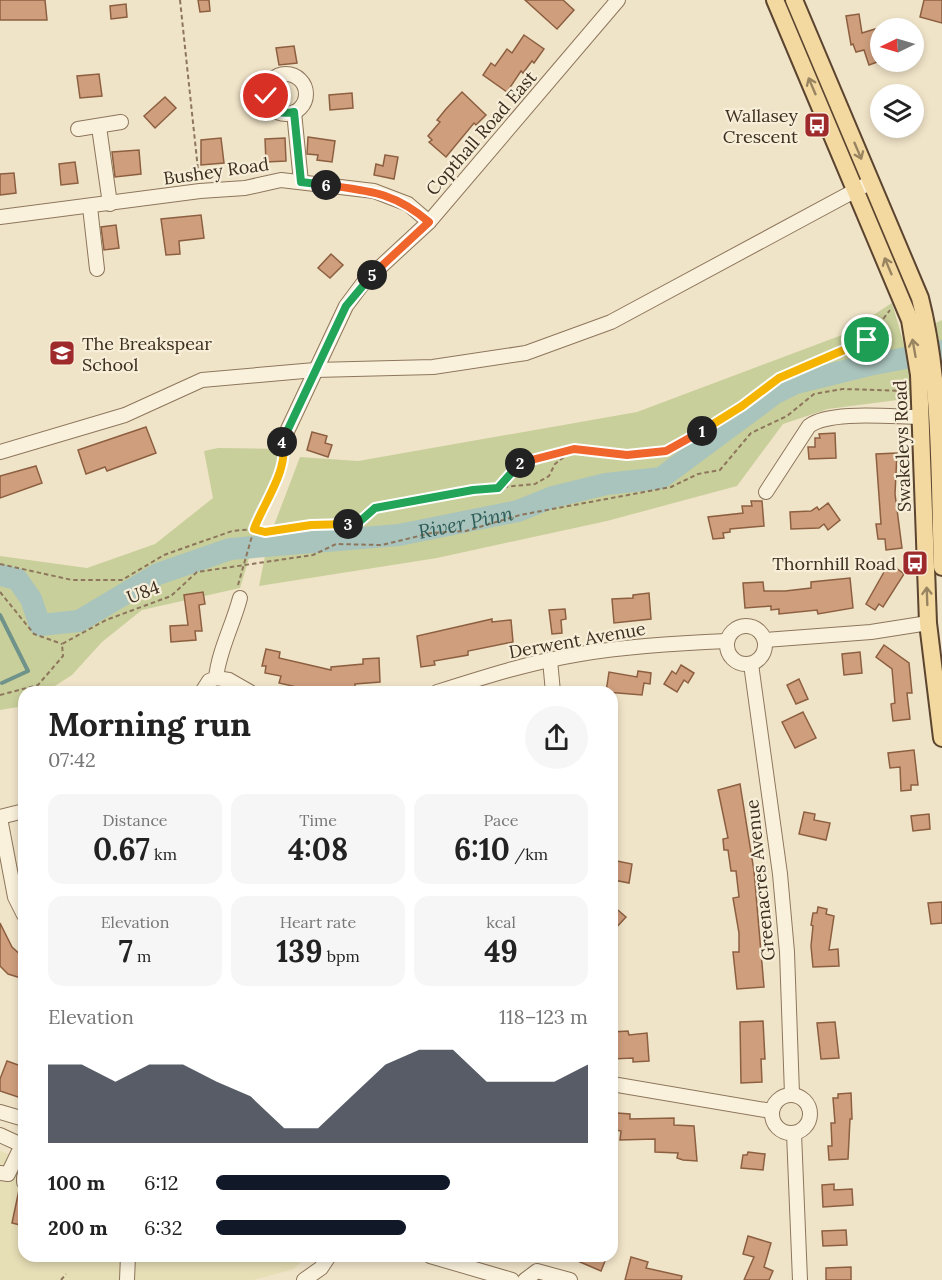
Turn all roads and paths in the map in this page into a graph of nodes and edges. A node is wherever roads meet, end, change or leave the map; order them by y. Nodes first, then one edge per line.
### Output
1 (180, 0) edge
2 (618, 0) edge
3 (775, 0) edge
4 (794, 0) edge
5 (294, 112) dead end
6 (121, 122) dead end
7 (99, 127) junction
8 (78, 129) dead end
9 (301, 182) junction
10 (863, 186) junction
11 (200, 191) junction
12 (110, 204) junction
13 (90, 207) junction
14 (0, 217) edge
15 (429, 222) junction
16 (97, 269) dead end
17 (904, 303) junction
18 (315, 370) junction
19 (925, 381) junction
20 (920, 417) junction
21 (282, 442) joint
22 (574, 449) junction
23 (0, 452) edge
24 (940, 460) edge
25 (922, 470) junction
26 (498, 488) junction
27 (766, 492) dead end
28 (254, 529) junction
29 (0, 564) edge
30 (243, 567) junction
31 (942, 567) edge
32 (0, 592) edge
33 (240, 598) joint
34 (928, 623) junction
35 (765, 640) junction
36 (727, 641) junction
37 (62, 644) junction
38 (550, 660) junction
39 (751, 664) junction
40 (216, 678) junction
41 (34, 686) edge
42 (206, 686) edge
43 (240, 686) edge
44 (458, 686) edge
45 (552, 686) edge
46 (18, 690) edge
47 (0, 695) edge
48 (942, 738) edge
49 (18, 813) edge
50 (0, 818) edge
51 (18, 903) edge
52 (618, 1085) edge
53 (792, 1094) junction
54 (771, 1111) junction
55 (1, 1116) edge
56 (18, 1118) edge
57 (794, 1133) junction
58 (0, 1135) edge
59 (18, 1143) edge
60 (18, 1155) edge
61 (0, 1173) edge
62 (128, 1262) edge
63 (325, 1262) edge
64 (450, 1262) edge
65 (66, 1274) dead end
66 (61, 1280) edge
67 (127, 1280) edge
68 (304, 1280) edge
69 (512, 1280) edge
70 (525, 1280) edge
71 (570, 1280) edge
72 (800, 1280) edge

1 - 11 path
2 - 15 street, Copthall Road East
10 -> 3 main road, Swakeleys Road
4 -> 10 main road, Swakeleys Road
5 - 9 street
6 - 7 street
7 - 8 street
7 - 12 street
9 - 11 street, Bushey Road
9 - 15 street, Bushey Road
17 -> 10 main road, Swakeleys Road
10 - 18 street
10 - 19 main road, Swakeleys Road
11 - 12 street, Bushey Road
12 - 13 street, Bushey Road
13 - 14 street, Bushey Road
13 - 16 street
15 - 18 street, Copthall Road East
19 -> 17 main road, Swakeleys Road
17 - 22 path
18 - 21 street, Copthall Road East
18 - 23 street
19 - 20 main road, Swakeleys Road
19 - 24 main road, Swakeleys Road
19 - 30 path, U84
20 - 25 main road, Swakeleys Road
20 - 27 street
21 - 28 path
22 - 26 path
22 - 26 path
24 - 25 main road
24 - 31 main road, Swakeleys Road
34 -> 25 main road, Swakeleys Road
26 - 28 path
28 - 29 path
28 - 30 path
30 - 33 path
30 - 37 path, U84
32 - 37 path
33 - 40 street
34 - 35 street
34 - 48 main road, Swakeleys Road
35 - 36 street
35 - 39 street
36 - 38 street, Derwent Avenue
36 - 39 street
37 - 41 path
38 - 44 street, Derwent Avenue
38 - 45 street
39 - 53 street, Greenacres Avenue
40 - 42 street
40 - 43 street
46 - 47 path
49 - 50 street
50 - 51 street
52 - 54 street
53 - 54 street
53 - 57 street
54 - 57 street
55 - 56 street
57 - 72 street
58 - 59 street
60 - 61 street
62 - 67 street
63 - 68 street
64 - 69 street
65 - 66 path
70 - 71 street

